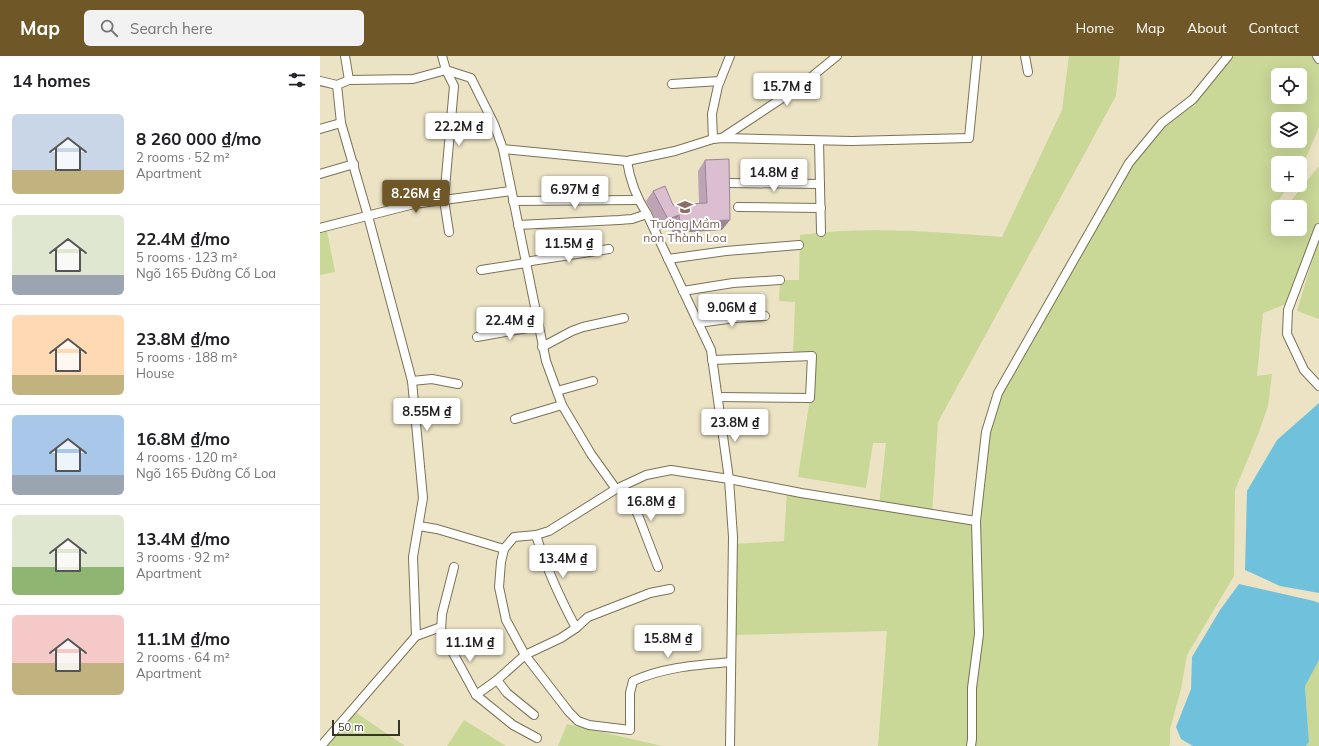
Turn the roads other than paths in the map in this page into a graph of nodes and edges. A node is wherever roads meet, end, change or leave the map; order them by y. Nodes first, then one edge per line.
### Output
1 (345, 56) edge
2 (442, 56) edge
3 (730, 56) edge
4 (837, 56) edge
5 (977, 56) edge
6 (1025, 56) edge
7 (1228, 56) edge
8 (1317, 56) edge
9 (1319, 59) edge
10 (827, 60) edge
11 (446, 70) junction
12 (1028, 72) dead end
13 (349, 80) junction
14 (320, 81) edge
15 (720, 81) junction
16 (672, 84) dead end
17 (337, 85) junction
18 (341, 123) junction
19 (320, 129) edge
20 (718, 138) junction
21 (819, 141) junction
22 (503, 149) junction
23 (627, 160) junction
24 (354, 164) junction
25 (320, 174) edge
26 (729, 183) edge
27 (820, 184) junction
28 (511, 190) junction
29 (444, 200) junction
30 (637, 200) junction
31 (513, 201) junction
32 (738, 207) dead end
33 (821, 208) junction
34 (646, 214) junction
35 (368, 216) junction
36 (518, 225) junction
37 (320, 228) edge
38 (1319, 228) edge
39 (449, 232) dead end
40 (821, 232) dead end
41 (799, 245) dead end
42 (609, 249) dead end
43 (668, 259) junction
44 (525, 263) junction
45 (480, 270) dead end
46 (780, 280) dead end
47 (683, 291) junction
48 (765, 316) dead end
49 (624, 318) dead end
50 (698, 323) junction
51 (539, 326) junction
52 (477, 337) dead end
53 (542, 347) junction
54 (712, 360) junction
55 (412, 381) junction
56 (594, 381) dead end
57 (458, 384) dead end
58 (1319, 386) edge
59 (556, 391) junction
60 (718, 397) junction
61 (562, 405) junction
62 (515, 419) dead end
63 (729, 479) junction
64 (619, 488) junction
65 (976, 521) junction
66 (419, 526) junction
67 (536, 535) junction
68 (504, 549) junction
69 (454, 567) dead end
70 (658, 567) dead end
71 (670, 589) dead end
72 (441, 627) junction
73 (576, 628) junction
74 (416, 636) junction
75 (525, 655) junction
76 (731, 662) junction
77 (497, 680) junction
78 (476, 695) junction
79 (534, 715) dead end
80 (537, 738) dead end
81 (321, 746) edge
82 (730, 746) edge
83 (971, 746) edge

1 - 13 street
2 - 11 street
3 - 15 street
4 - 10 street
5 - 21 street
6 - 12 street
7 - 65 street
8 - 9 street
10 - 20 street
11 - 13 street
11 - 22 street
11 - 29 street
13 - 17 street
14 - 17 street
15 - 16 street
15 - 20 street
17 - 18 street
18 - 19 street
18 - 24 street
20 - 21 street
20 - 23 street
21 - 27 street
22 - 23 street
22 - 28 street
23 - 30 street
24 - 25 street
24 - 35 street
26 - 27 street
27 - 33 street
28 - 29 street
28 - 31 street
29 - 35 street
29 - 39 street
30 - 31 street
30 - 34 street
31 - 36 street
32 - 33 street
33 - 40 street
34 - 36 street
34 - 43 street
35 - 37 street
35 - 55 street
36 - 44 street
38 - 58 street
41 - 43 street
42 - 44 street
43 - 47 street
44 - 45 street
44 - 51 street
46 - 47 street
47 - 50 street
48 - 50 street
49 - 53 street
50 - 54 street
51 - 52 street
51 - 53 street
53 - 59 street
54 - 60 street
54 - 60 street
55 - 57 street
55 - 66 street
56 - 59 street
59 - 61 street
60 - 63 street
61 - 62 street
61 - 64 street
63 - 64 street
63 - 65 street
63 - 76 street
64 - 67 street
64 - 70 street
65 - 83 street
66 - 68 street
66 - 74 street
67 - 68 street
67 - 73 street
68 - 75 street
69 - 72 street
71 - 73 street
72 - 74 street
72 - 78 street
73 - 75 street
74 - 81 street
75 - 76 street
75 - 77 street
76 - 82 street
77 - 78 street
77 - 79 street
78 - 80 street

